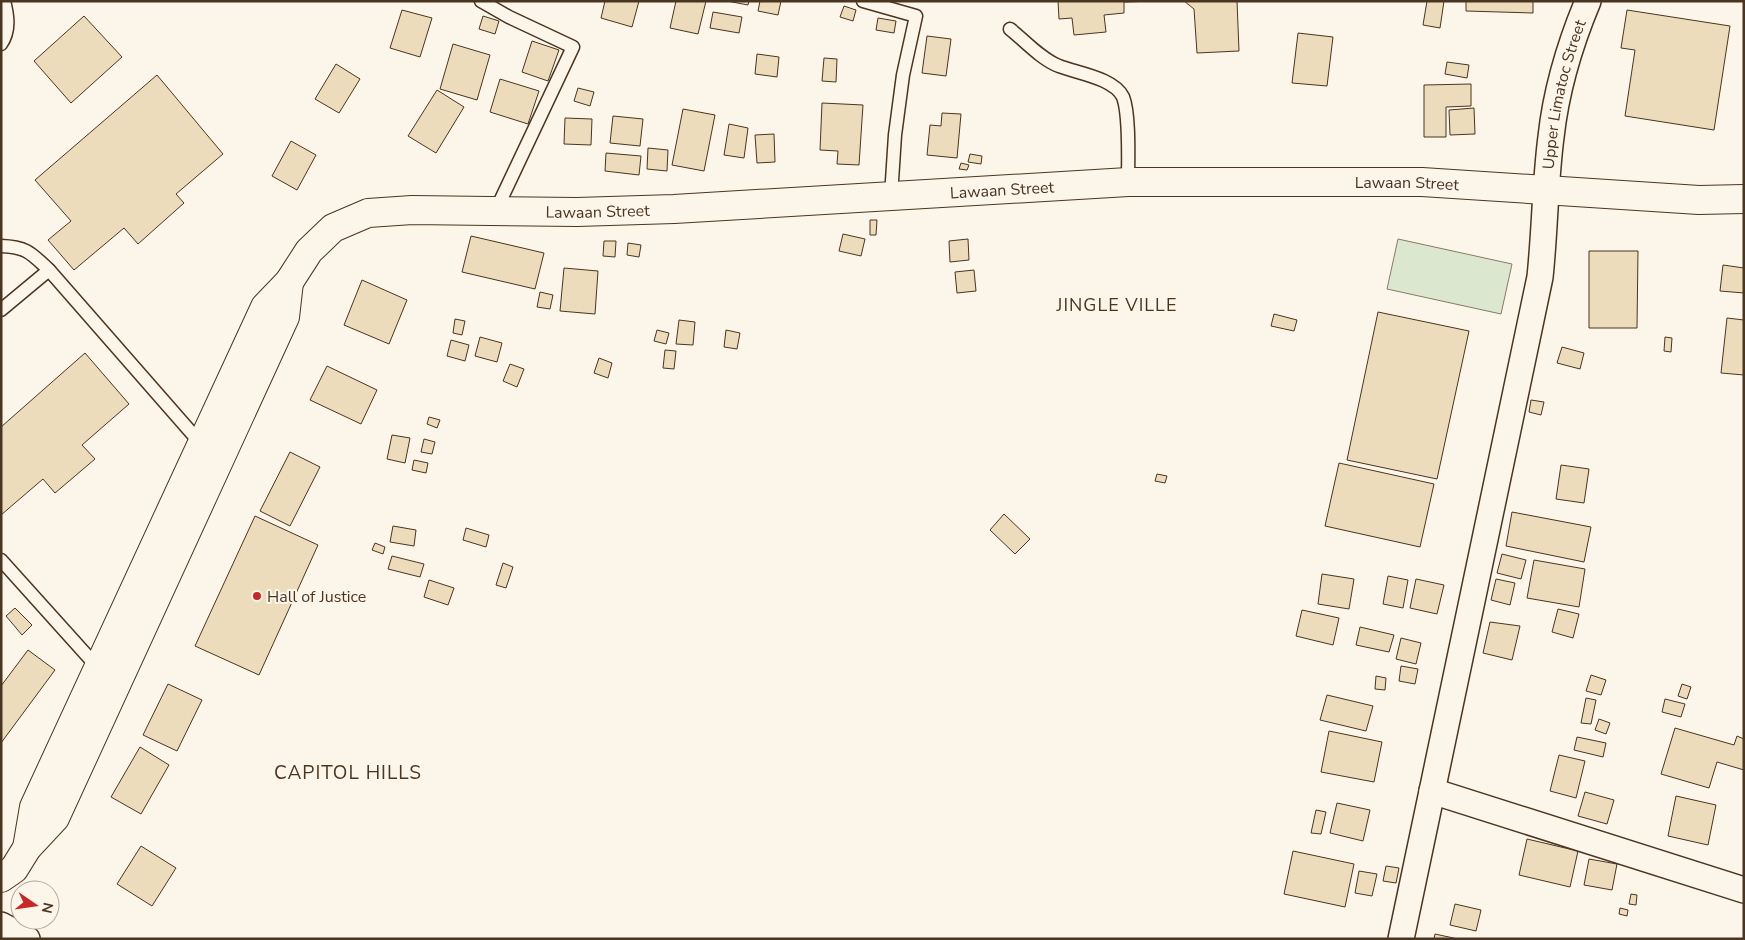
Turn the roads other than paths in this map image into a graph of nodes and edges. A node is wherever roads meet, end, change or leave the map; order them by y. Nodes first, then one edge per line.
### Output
1 (4, 1) edge
2 (481, 1) edge
3 (863, 1) edge
4 (1588, 1) edge
5 (1010, 29) dead end
6 (1, 44) edge
7 (1128, 182) junction
8 (1546, 190) junction
9 (891, 196) junction
10 (1744, 199) edge
11 (496, 210) junction
12 (1, 246) edge
13 (48, 270) junction
14 (1, 310) edge
15 (210, 455) junction
16 (1, 560) edge
17 (107, 678) junction
18 (1432, 791) junction
19 (1, 878) edge
20 (1744, 890) edge
21 (1, 925) edge
22 (27, 939) edge
23 (1401, 939) edge

1 - 6 lane
2 - 11 lane
3 - 9 lane
4 - 8 street, Upper Limatoc Street
5 - 7 lane
7 - 8 street, Lawaan Street
7 - 9 street, Lawaan Street
8 - 10 street, Lawaan Street
8 - 18 street, Upper Limatoc Street
9 - 11 street, Lawaan Street
11 - 15 street, Lawaan Street
12 - 13 lane
13 - 14 lane
13 - 15 lane
15 - 17 street
16 - 17 lane
17 - 19 street
18 - 20 street
18 - 23 street, Upper Limatoc Street
21 - 22 street

